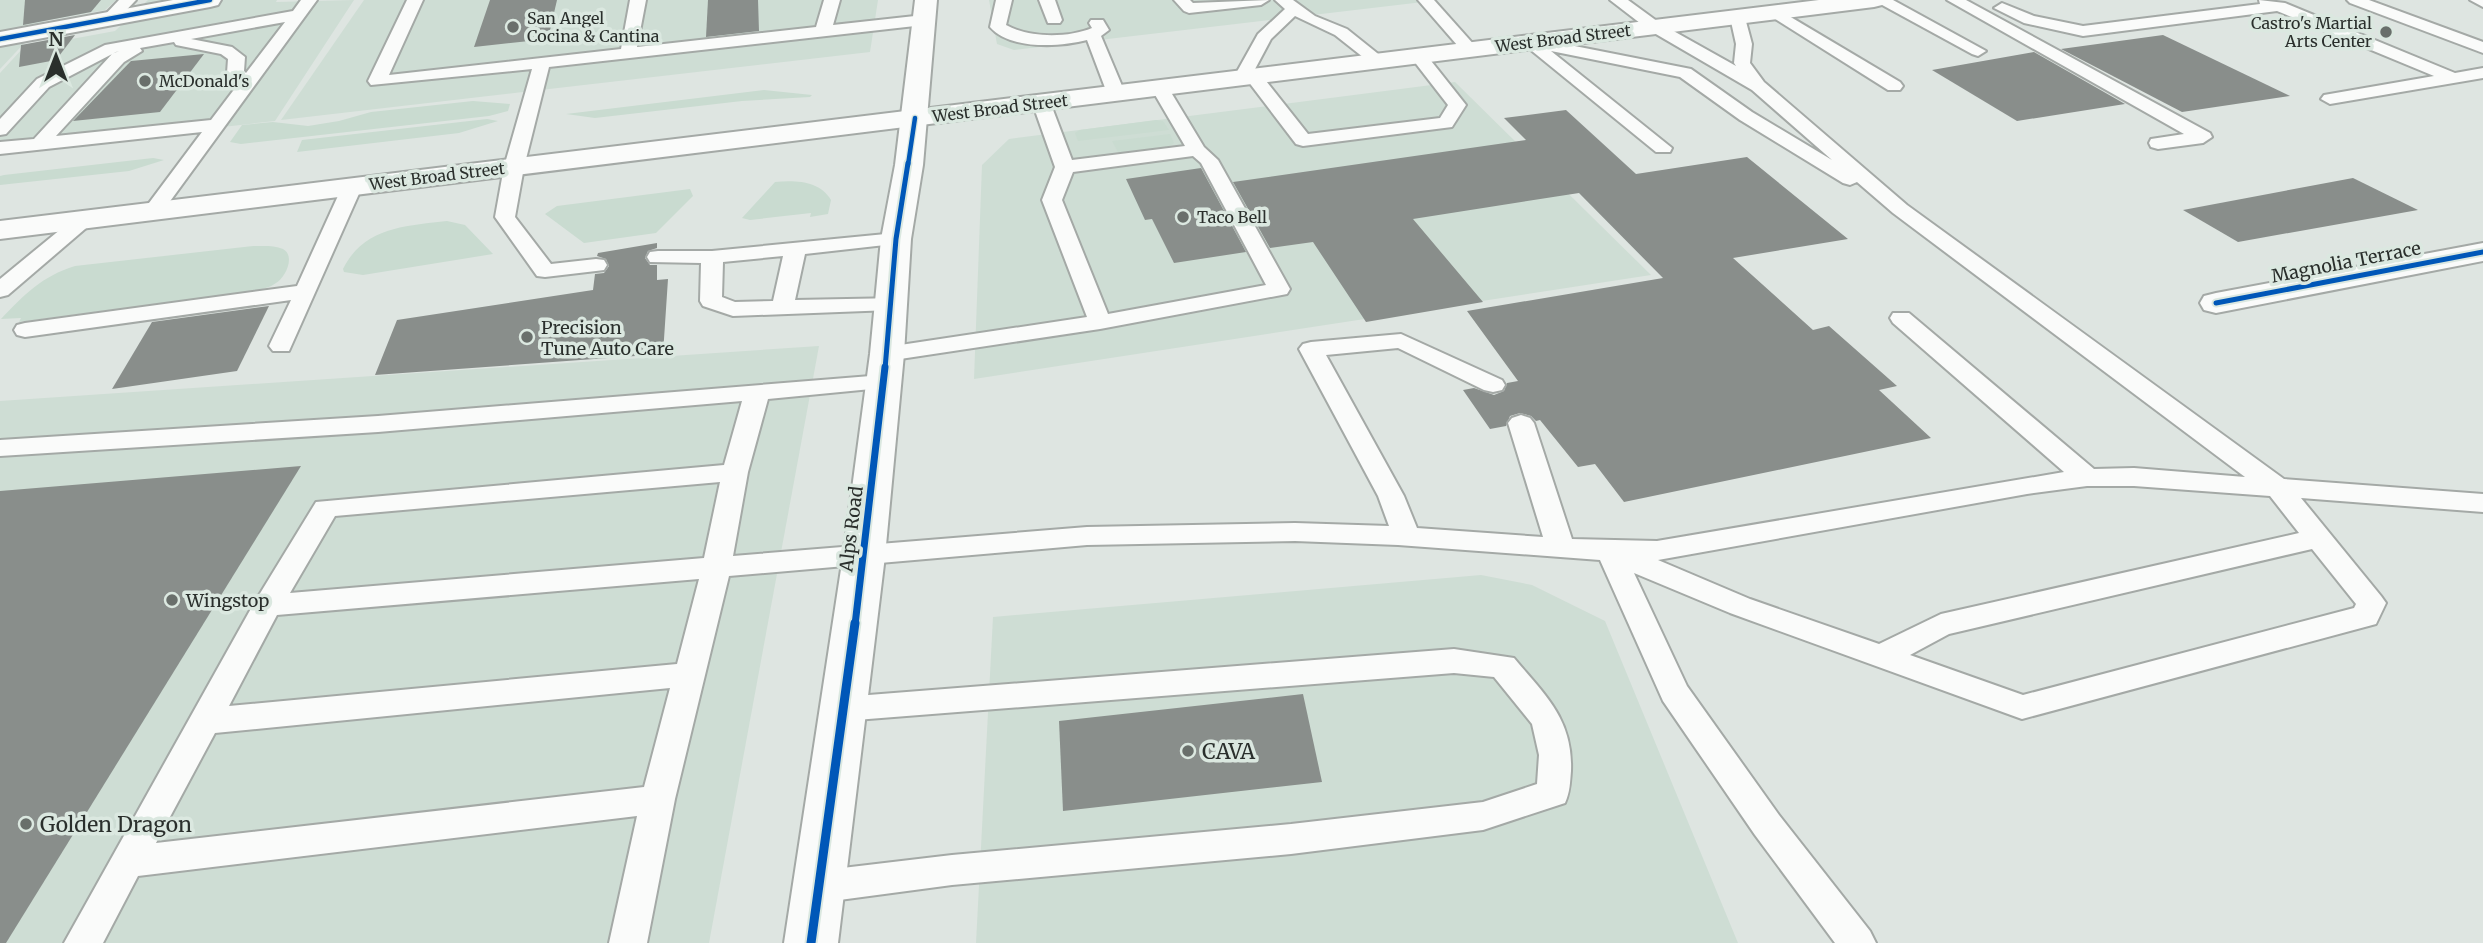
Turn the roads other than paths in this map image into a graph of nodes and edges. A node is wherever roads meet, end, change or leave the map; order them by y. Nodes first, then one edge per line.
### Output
1 (128, 0) edge
2 (210, 0) edge
3 (309, 0) edge
4 (415, 0) edge
5 (638, 0) edge
6 (832, 0) edge
7 (1004, 0) edge
8 (1046, 0) edge
9 (1182, 0) edge
10 (1261, 0) edge
11 (1426, 0) edge
12 (1618, 0) edge
13 (1874, 0) edge
14 (1881, 0) edge
15 (1955, 0) edge
16 (1984, 0) edge
17 (2355, 0) edge
18 (2478, 0) edge
19 (2483, 2) edge
20 (2272, 3) edge
21 (1289, 5) edge
22 (925, 10) edge
23 (1774, 12) junction
24 (298, 15) junction
25 (1738, 17) junction
26 (109, 19) junction
27 (1094, 20) joint
28 (1059, 28) junction
29 (823, 31) junction
30 (0, 39) edge
31 (1529, 42) junction
32 (1658, 42) junction
33 (2483, 48) edge
34 (1470, 50) junction
35 (1978, 51) dead end
36 (628, 53) junction
37 (1418, 56) junction
38 (1379, 61) junction
39 (542, 62) junction
40 (1685, 73) junction
41 (2483, 73) edge
42 (1248, 77) junction
43 (2453, 78) junction
44 (248, 82) junction
45 (1758, 86) junction
46 (1895, 86) dead end
47 (1160, 88) junction
48 (1116, 93) junction
49 (2330, 99) dead end
50 (1041, 103) junction
51 (915, 118) junction
52 (217, 125) junction
53 (0, 130) edge
54 (2158, 143) dead end
55 (39, 144) junction
56 (0, 148) edge
57 (1664, 148) dead end
58 (1197, 150) junction
59 (514, 167) junction
60 (1065, 167) junction
61 (352, 187) junction
62 (1900, 209) junction
63 (153, 211) junction
64 (85, 219) junction
65 (0, 230) edge
66 (896, 239) junction
67 (796, 247) junction
68 (2483, 252) edge
69 (658, 257) dead end
70 (712, 257) junction
71 (596, 265) dead end
72 (0, 290) edge
73 (306, 291) junction
74 (891, 303) junction
75 (2216, 303) dead end
76 (782, 309) junction
77 (1901, 318) dead end
78 (1101, 322) junction
79 (25, 330) dead end
80 (281, 346) dead end
81 (885, 368) junction
82 (1493, 385) dead end
83 (757, 393) junction
84 (1521, 423) dead end
85 (0, 448) edge
86 (735, 472) junction
87 (2088, 478) junction
88 (2278, 488) junction
89 (2483, 503) edge
90 (1406, 536) junction
91 (2318, 538) junction
92 (1561, 548) junction
93 (1610, 551) junction
94 (864, 556) junction
95 (716, 569) junction
96 (268, 605) junction
97 (1881, 657) junction
98 (688, 675) junction
99 (843, 709) junction
100 (206, 721) junction
101 (658, 799) junction
102 (126, 862) junction
103 (817, 887) junction
104 (83, 943) edge
105 (628, 943) edge
106 (811, 943) edge
107 (1857, 943) edge

1 - 26 lane
2 - 26 main road
3 - 24 lane
4 - 39 lane
5 - 36 lane
6 - 29 lane
7 - 28 lane
8 - 28 lane
9 - 10 lane
11 - 34 lane
12 - 32 lane
13 - 23 main road, West Broad Street
14 - 35 lane
15 - 54 lane
16 - 20 lane
17 - 33 lane
18 - 19 lane
20 - 43 lane
21 - 38 lane
21 - 42 lane
22 - 29 lane
22 - 51 main road, Alps Road
23 - 25 main road, West Broad Street
23 - 46 lane
24 - 44 lane
24 - 53 lane
25 - 32 main road, West Broad Street
25 - 45 lane
26 - 30 main road
27 - 28 lane
27 - 48 lane
29 - 36 lane
31 - 32 main road, West Broad Street
31 - 34 main road, West Broad Street
31 - 40 lane
31 - 57 lane
32 - 40 lane
32 - 45 lane
34 - 37 main road, West Broad Street
36 - 39 lane
37 - 38 main road, West Broad Street
37 - 42 lane
38 - 42 main road, West Broad Street
39 - 59 lane
40 - 62 lane
41 - 43 lane
42 - 47 main road, West Broad Street
43 - 49 lane
44 - 52 lane
44 - 55 lane
45 - 62 lane
47 - 48 main road, West Broad Street
47 - 58 lane
48 - 50 main road, West Broad Street
50 - 51 main road, West Broad Street
50 - 60 lane
51 - 59 main road, West Broad Street
51 - 66 main road, Alps Road
52 - 55 lane
52 - 63 lane
55 - 56 lane
58 - 60 lane
58 - 78 lane
59 - 61 main road, West Broad Street
59 - 71 lane
60 - 78 lane
61 - 63 main road, West Broad Street
61 - 73 lane
62 - 88 lane
63 - 64 main road, West Broad Street
64 - 65 main road, West Broad Street
64 - 72 lane
66 - 67 lane
66 - 74 main road, Alps Road
67 - 70 lane
67 - 76 lane
68 - 75 main road, Magnolia Terrace
69 - 70 lane
70 - 76 lane
73 - 79 lane
73 - 80 lane
74 - 76 lane
74 - 81 main road, Alps Road
77 - 87 lane
78 - 81 lane
81 - 83 lane
81 - 94 main road, Alps Road
82 - 90 lane
83 - 85 lane
83 - 86 lane
84 - 92 lane
86 - 95 lane
86 - 96 lane
87 - 88 lane
87 - 93 lane
88 - 89 lane
88 - 91 lane
90 - 92 lane
90 - 94 lane
91 - 97 lane
91 - 97 lane
92 - 93 lane
93 - 97 lane
93 - 107 lane
94 - 95 lane
94 - 99 main road, Alps Road
95 - 96 lane
95 - 98 lane
96 - 100 lane
98 - 100 lane
98 - 101 lane
99 - 103 main road, Alps Road
99 - 103 lane
100 - 102 lane
101 - 102 lane
101 - 105 lane
102 - 104 lane
103 - 106 main road, Alps Road

